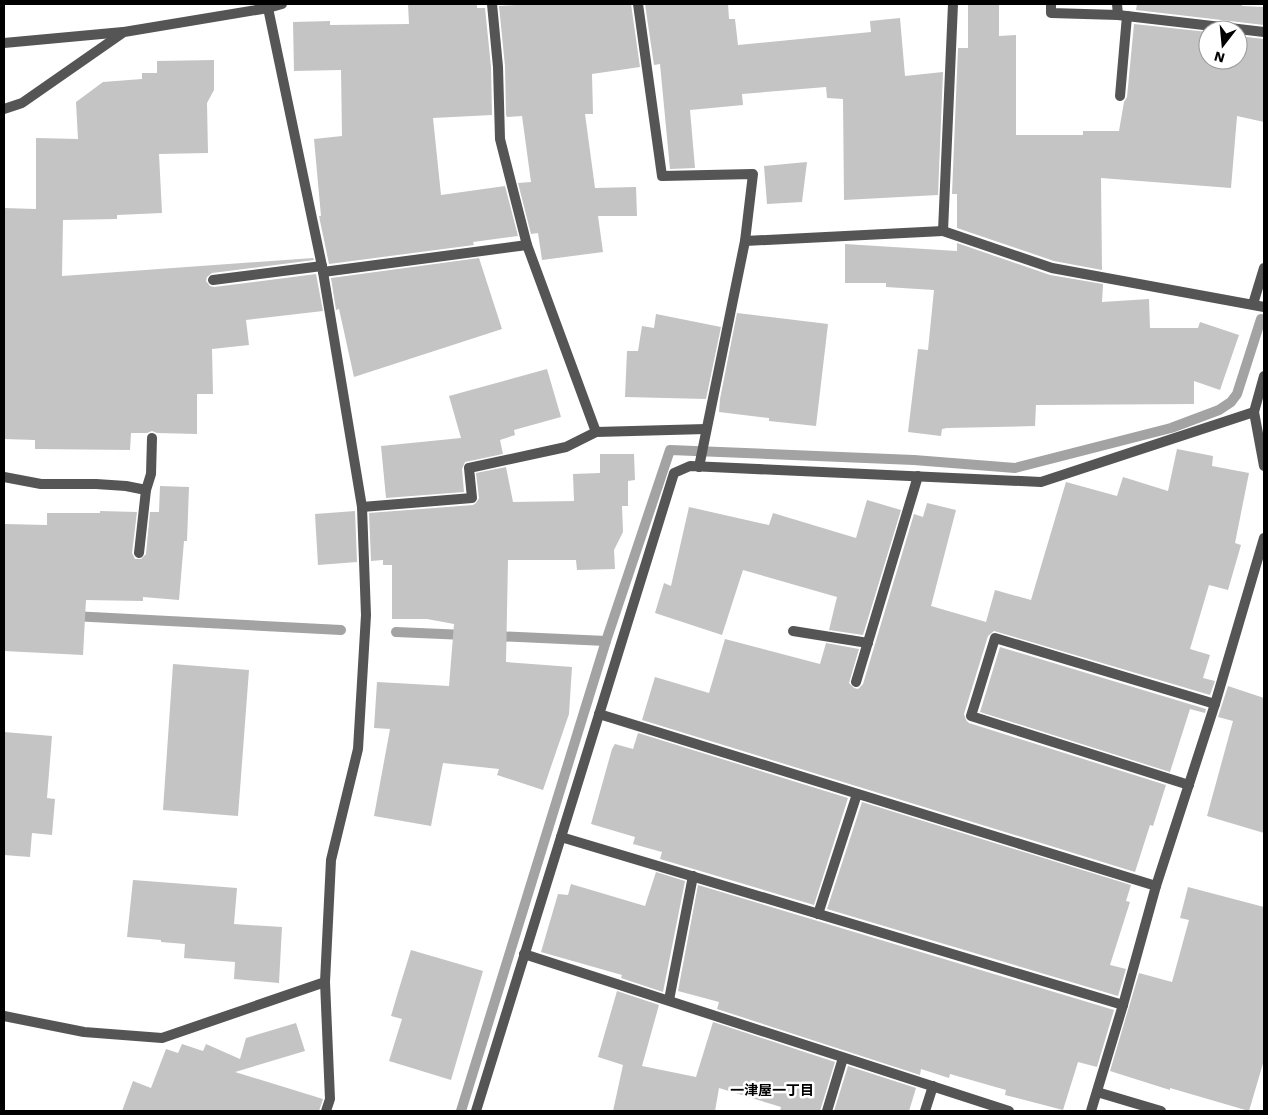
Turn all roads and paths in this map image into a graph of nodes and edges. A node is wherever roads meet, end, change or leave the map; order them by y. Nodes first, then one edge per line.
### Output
1 (282, 4) edge
2 (492, 4) edge
3 (638, 4) edge
4 (953, 4) edge
5 (1051, 4) edge
6 (1117, 4) edge
7 (268, 8) junction
8 (1122, 15) junction
9 (124, 32) junction
10 (1264, 32) edge
11 (4, 43) edge
12 (1120, 96) dead end
13 (4, 108) edge
14 (943, 231) junction
15 (745, 242) junction
16 (527, 245) junction
17 (1264, 268) edge
18 (323, 269) junction
19 (213, 280) dead end
20 (1254, 304) junction
21 (1264, 307) edge
22 (1264, 376) edge
23 (1254, 412) junction
24 (706, 429) junction
25 (596, 432) junction
26 (152, 438) dead end
27 (1264, 466) edge
28 (699, 467) junction
29 (918, 476) junction
30 (4, 477) edge
31 (146, 490) junction
32 (362, 507) junction
33 (1264, 538) edge
34 (139, 553) dead end
35 (793, 631) dead end
36 (868, 643) junction
37 (856, 682) dead end
38 (1215, 704) junction
39 (599, 714) junction
40 (1189, 785) junction
41 (857, 794) junction
42 (561, 837) junction
43 (693, 876) junction
44 (1156, 886) junction
45 (818, 914) junction
46 (524, 954) junction
47 (325, 982) junction
48 (669, 1000) junction
49 (1123, 1005) junction
50 (4, 1016) edge
51 (843, 1058) junction
52 (933, 1086) junction
53 (1097, 1092) junction
54 (326, 1111) edge
55 (476, 1111) edge
56 (827, 1111) edge
57 (925, 1111) edge
58 (1009, 1111) edge
59 (1091, 1111) edge
60 (1161, 1111) edge

1 - 7 street
2 - 16 street
3 - 15 street
4 - 14 street
5 - 8 street
6 - 8 street
7 - 9 street
7 - 18 street
8 - 10 street
8 - 12 street
9 - 11 street
9 - 13 street
14 - 15 street
14 - 20 street
15 - 24 street
16 - 18 street
16 - 25 street
17 - 20 street
18 - 19 street
18 - 32 street
20 - 21 street
22 - 23 street
23 - 27 street
23 - 29 street
24 - 25 street
24 - 28 street
25 - 32 street
26 - 31 street
28 - 29 street
28 - 39 street
29 - 36 street
30 - 31 street
31 - 34 street
32 - 47 street
33 - 38 street
35 - 36 street
36 - 37 street
38 - 40 street
38 - 40 street
39 - 41 street
39 - 42 street
40 - 44 street
41 - 44 street
41 - 45 street
42 - 43 street
42 - 46 street
43 - 45 street
43 - 48 street
44 - 49 street
45 - 49 street
46 - 48 street
46 - 55 street
47 - 50 street
47 - 54 street
48 - 51 street
49 - 53 street
51 - 52 street
51 - 56 street
52 - 57 street
52 - 58 street
53 - 59 street
53 - 60 street

